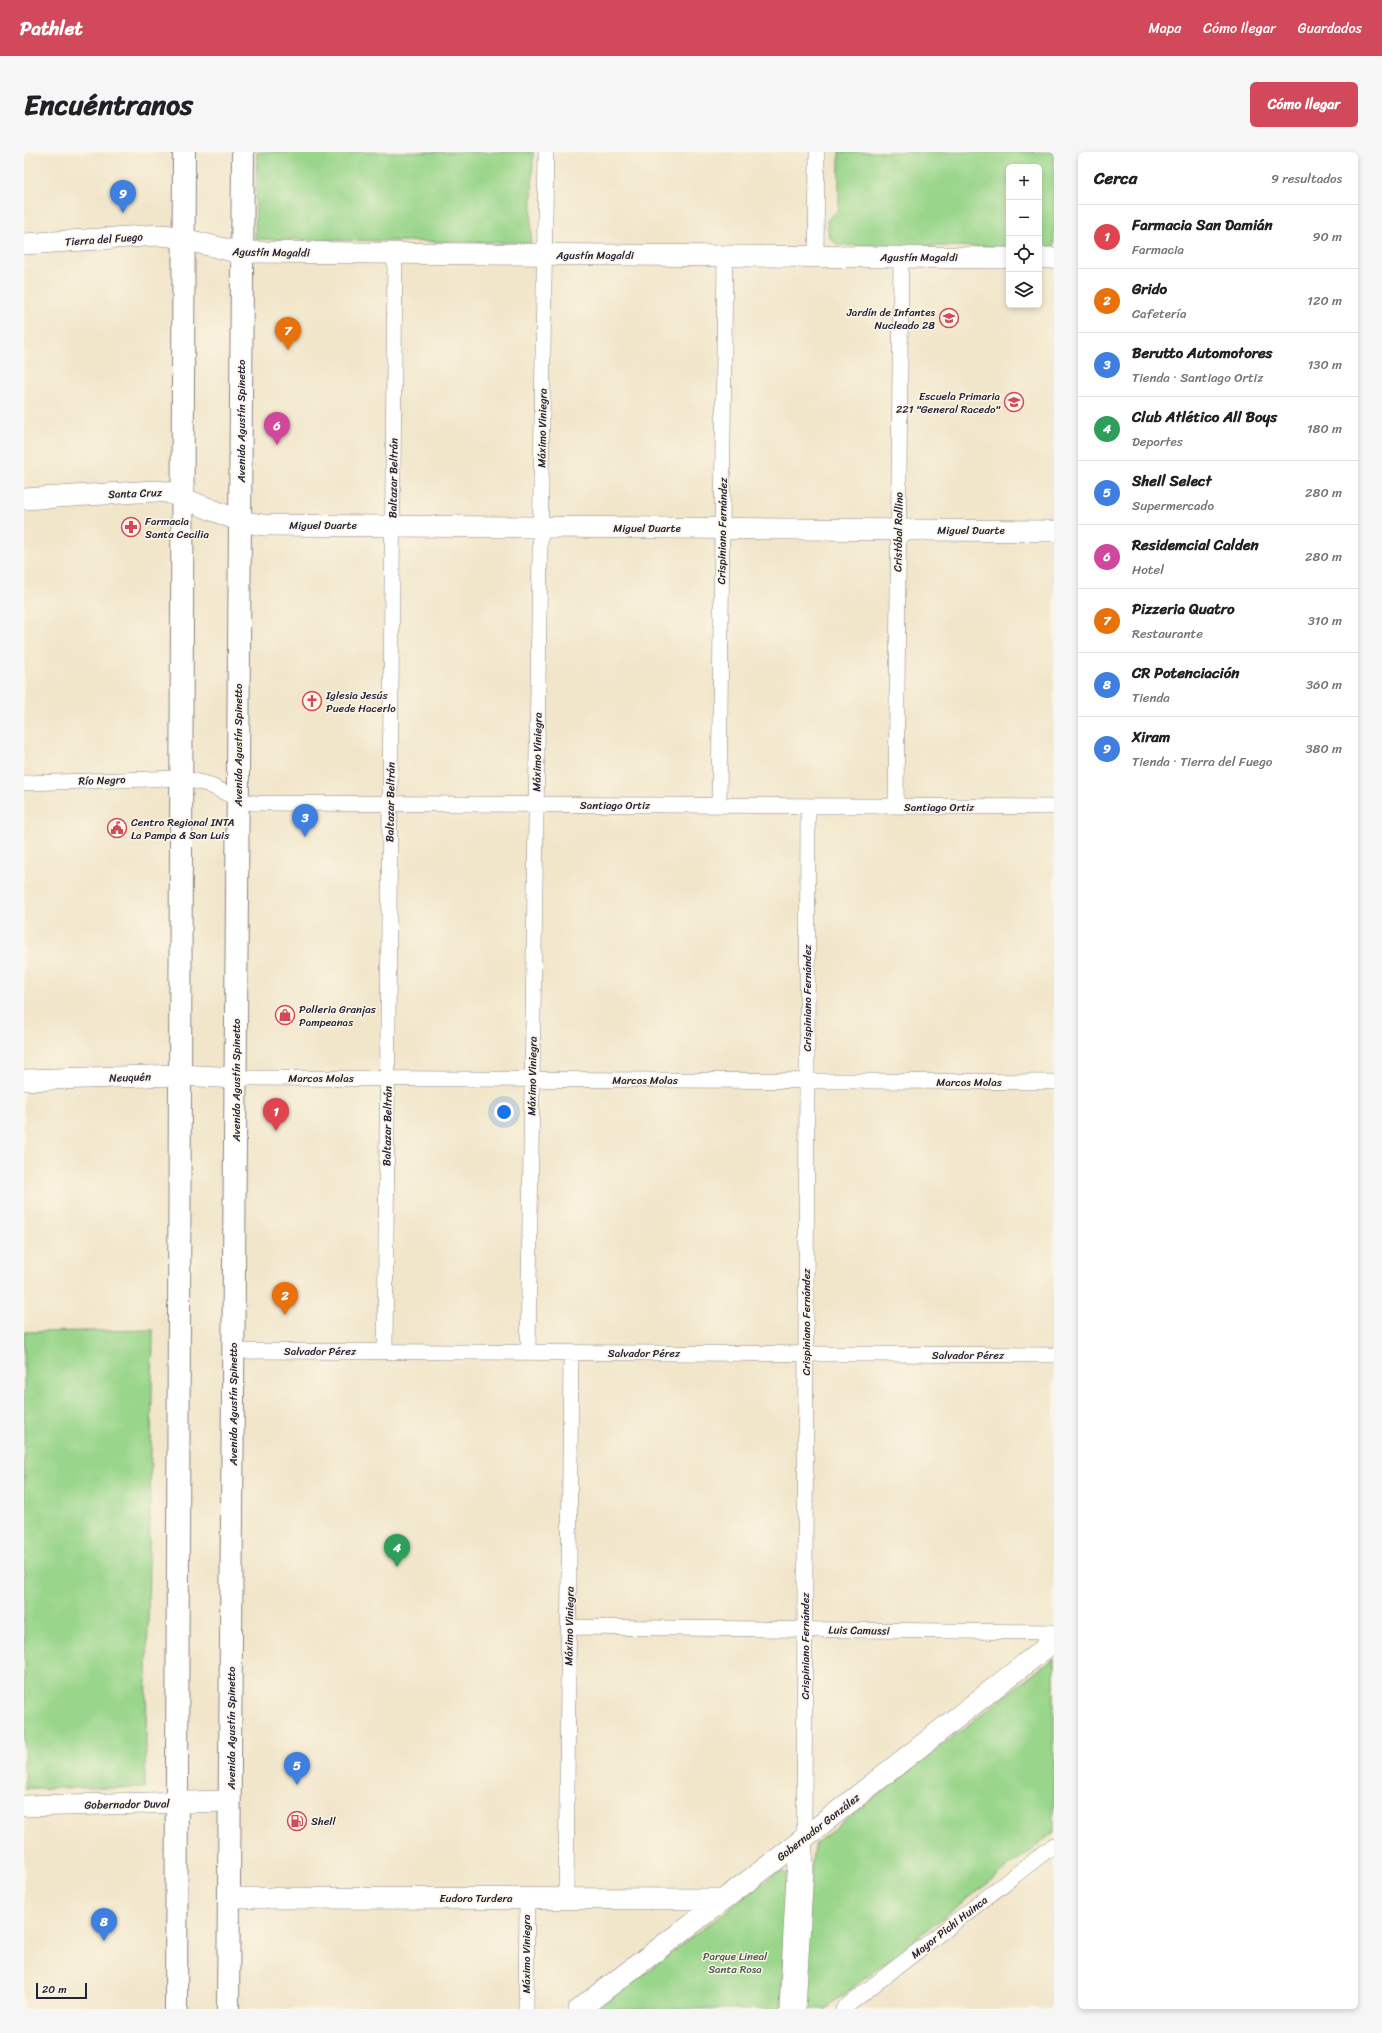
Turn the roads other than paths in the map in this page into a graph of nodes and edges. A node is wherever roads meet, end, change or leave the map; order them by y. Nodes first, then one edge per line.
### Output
1 (184, 152) edge
2 (243, 152) edge
3 (546, 152) edge
4 (817, 152) edge
5 (183, 239) junction
6 (24, 244) edge
7 (242, 252) junction
8 (395, 254) junction
9 (544, 255) junction
10 (725, 256) junction
11 (816, 257) junction
12 (901, 257) junction
13 (1006, 258) edge
14 (1042, 258) edge
15 (1054, 258) edge
16 (182, 496) junction
17 (24, 499) edge
18 (240, 521) junction
19 (392, 526) junction
20 (540, 527) junction
21 (722, 528) junction
22 (898, 530) junction
23 (1054, 531) edge
24 (181, 778) junction
25 (24, 783) edge
26 (238, 800) junction
27 (390, 803) junction
28 (536, 804) junction
29 (719, 805) junction
30 (808, 806) junction
31 (896, 806) junction
32 (1054, 807) edge
33 (180, 1075) junction
34 (236, 1078) junction
35 (387, 1079) junction
36 (24, 1080) edge
37 (532, 1080) junction
38 (807, 1081) junction
39 (1054, 1082) edge
40 (234, 1350) junction
41 (385, 1351) junction
42 (528, 1352) junction
43 (571, 1352) junction
44 (806, 1354) junction
45 (1054, 1355) edge
46 (568, 1627) junction
47 (805, 1629) junction
48 (1054, 1632) edge
49 (1054, 1641) edge
50 (230, 1801) junction
51 (177, 1802) junction
52 (24, 1806) edge
53 (804, 1837) junction
54 (1054, 1845) edge
55 (229, 1898) junction
56 (526, 1899) junction
57 (566, 1899) junction
58 (723, 1899) junction
59 (176, 2009) edge
60 (228, 2009) edge
61 (526, 2009) edge
62 (579, 2009) edge
63 (787, 2009) edge
64 (798, 2009) edge
65 (843, 2009) edge

1 - 5 main road
2 - 7 main road, Avenida Agustín Spinetto
3 - 9 street, Máximo Viniegra
4 - 11 street
5 - 6 main road, Tierra del Fuego
5 - 7 main road, Agustín Magaldi
5 - 16 main road
7 - 8 main road, Agustín Magaldi
7 - 18 main road, Avenida Agustín Spinetto
8 - 9 main road, Agustín Magaldi
8 - 19 street, Baltazar Beltrán
9 - 10 main road, Agustín Magaldi
9 - 20 street, Máximo Viniegra
10 - 11 main road, Agustín Magaldi
10 - 21 street, Crispiniano Fernández
11 - 12 main road, Agustín Magaldi
12 - 13 main road, Agustín Magaldi
12 - 22 street, Cristóbal Rollino
14 - 15 main road
16 - 17 main road, Santa Cruz
16 - 18 main road, Santa Cruz
16 - 24 main road
18 - 19 main road, Miguel Duarte
18 - 26 main road, Avenida Agustín Spinetto
19 - 20 main road, Miguel Duarte
19 - 27 street, Baltazar Beltrán
20 - 21 main road, Miguel Duarte
20 - 28 street, Máximo Viniegra
21 - 22 main road, Miguel Duarte
21 - 29 street, Crispiniano Fernández
22 - 23 main road, Miguel Duarte
22 - 31 street, Cristóbal Rollino
24 - 25 street, Río Negro
24 - 26 street, Santiago Ortiz
24 - 33 main road
26 - 27 street, Santiago Ortiz
26 - 34 main road, Avenida Agustín Spinetto
27 - 28 street, Santiago Ortiz
27 - 35 street, Baltazar Beltrán
28 - 29 street, Santiago Ortiz
28 - 37 street, Máximo Viniegra
29 - 30 street, Santiago Ortiz
30 - 31 street, Santiago Ortiz
30 - 38 street, Crispiniano Fernández
31 - 32 street, Santiago Ortiz
33 - 34 main road, Neuquén
33 - 36 main road, Neuquén
33 - 51 main road
34 - 35 street, Marcos Molas
34 - 40 main road, Avenida Agustín Spinetto
35 - 37 street, Marcos Molas
35 - 41 street, Baltazar Beltrán
37 - 38 street, Marcos Molas
37 - 42 street, Máximo Viniegra
38 - 39 street, Marcos Molas
38 - 44 street, Crispiniano Fernández
40 - 41 street, Salvador Pérez
40 - 50 main road, Avenida Agustín Spinetto
41 - 42 street, Salvador Pérez
42 - 43 street, Salvador Pérez
43 - 44 street, Salvador Pérez
43 - 46 street, Máximo Viniegra
44 - 45 street, Salvador Pérez
44 - 47 street, Crispiniano Fernández
46 - 47 street, Luis Camussi
46 - 57 street, Máximo Viniegra
47 - 48 street, Luis Camussi
47 - 53 street, Crispiniano Fernández
49 - 53 main road, Gobernador González
50 - 51 main road, Gobernador Duval
50 - 55 main road, Avenida Agustín Spinetto
51 - 52 main road, Gobernador Duval
51 - 59 main road
53 - 58 main road, Gobernador González
53 - 63 street, Crispiniano Fernández
53 - 64 street, Crispiniano Fernández
54 - 65 street, Mayor Pichi Huinca
55 - 56 main road, Eudoro Turdera
55 - 60 main road, Avenida Agustín Spinetto
56 - 57 main road, Eudoro Turdera
56 - 61 street, Máximo Viniegra
57 - 58 main road, Eudoro Turdera
58 - 62 main road, Gobernador González

